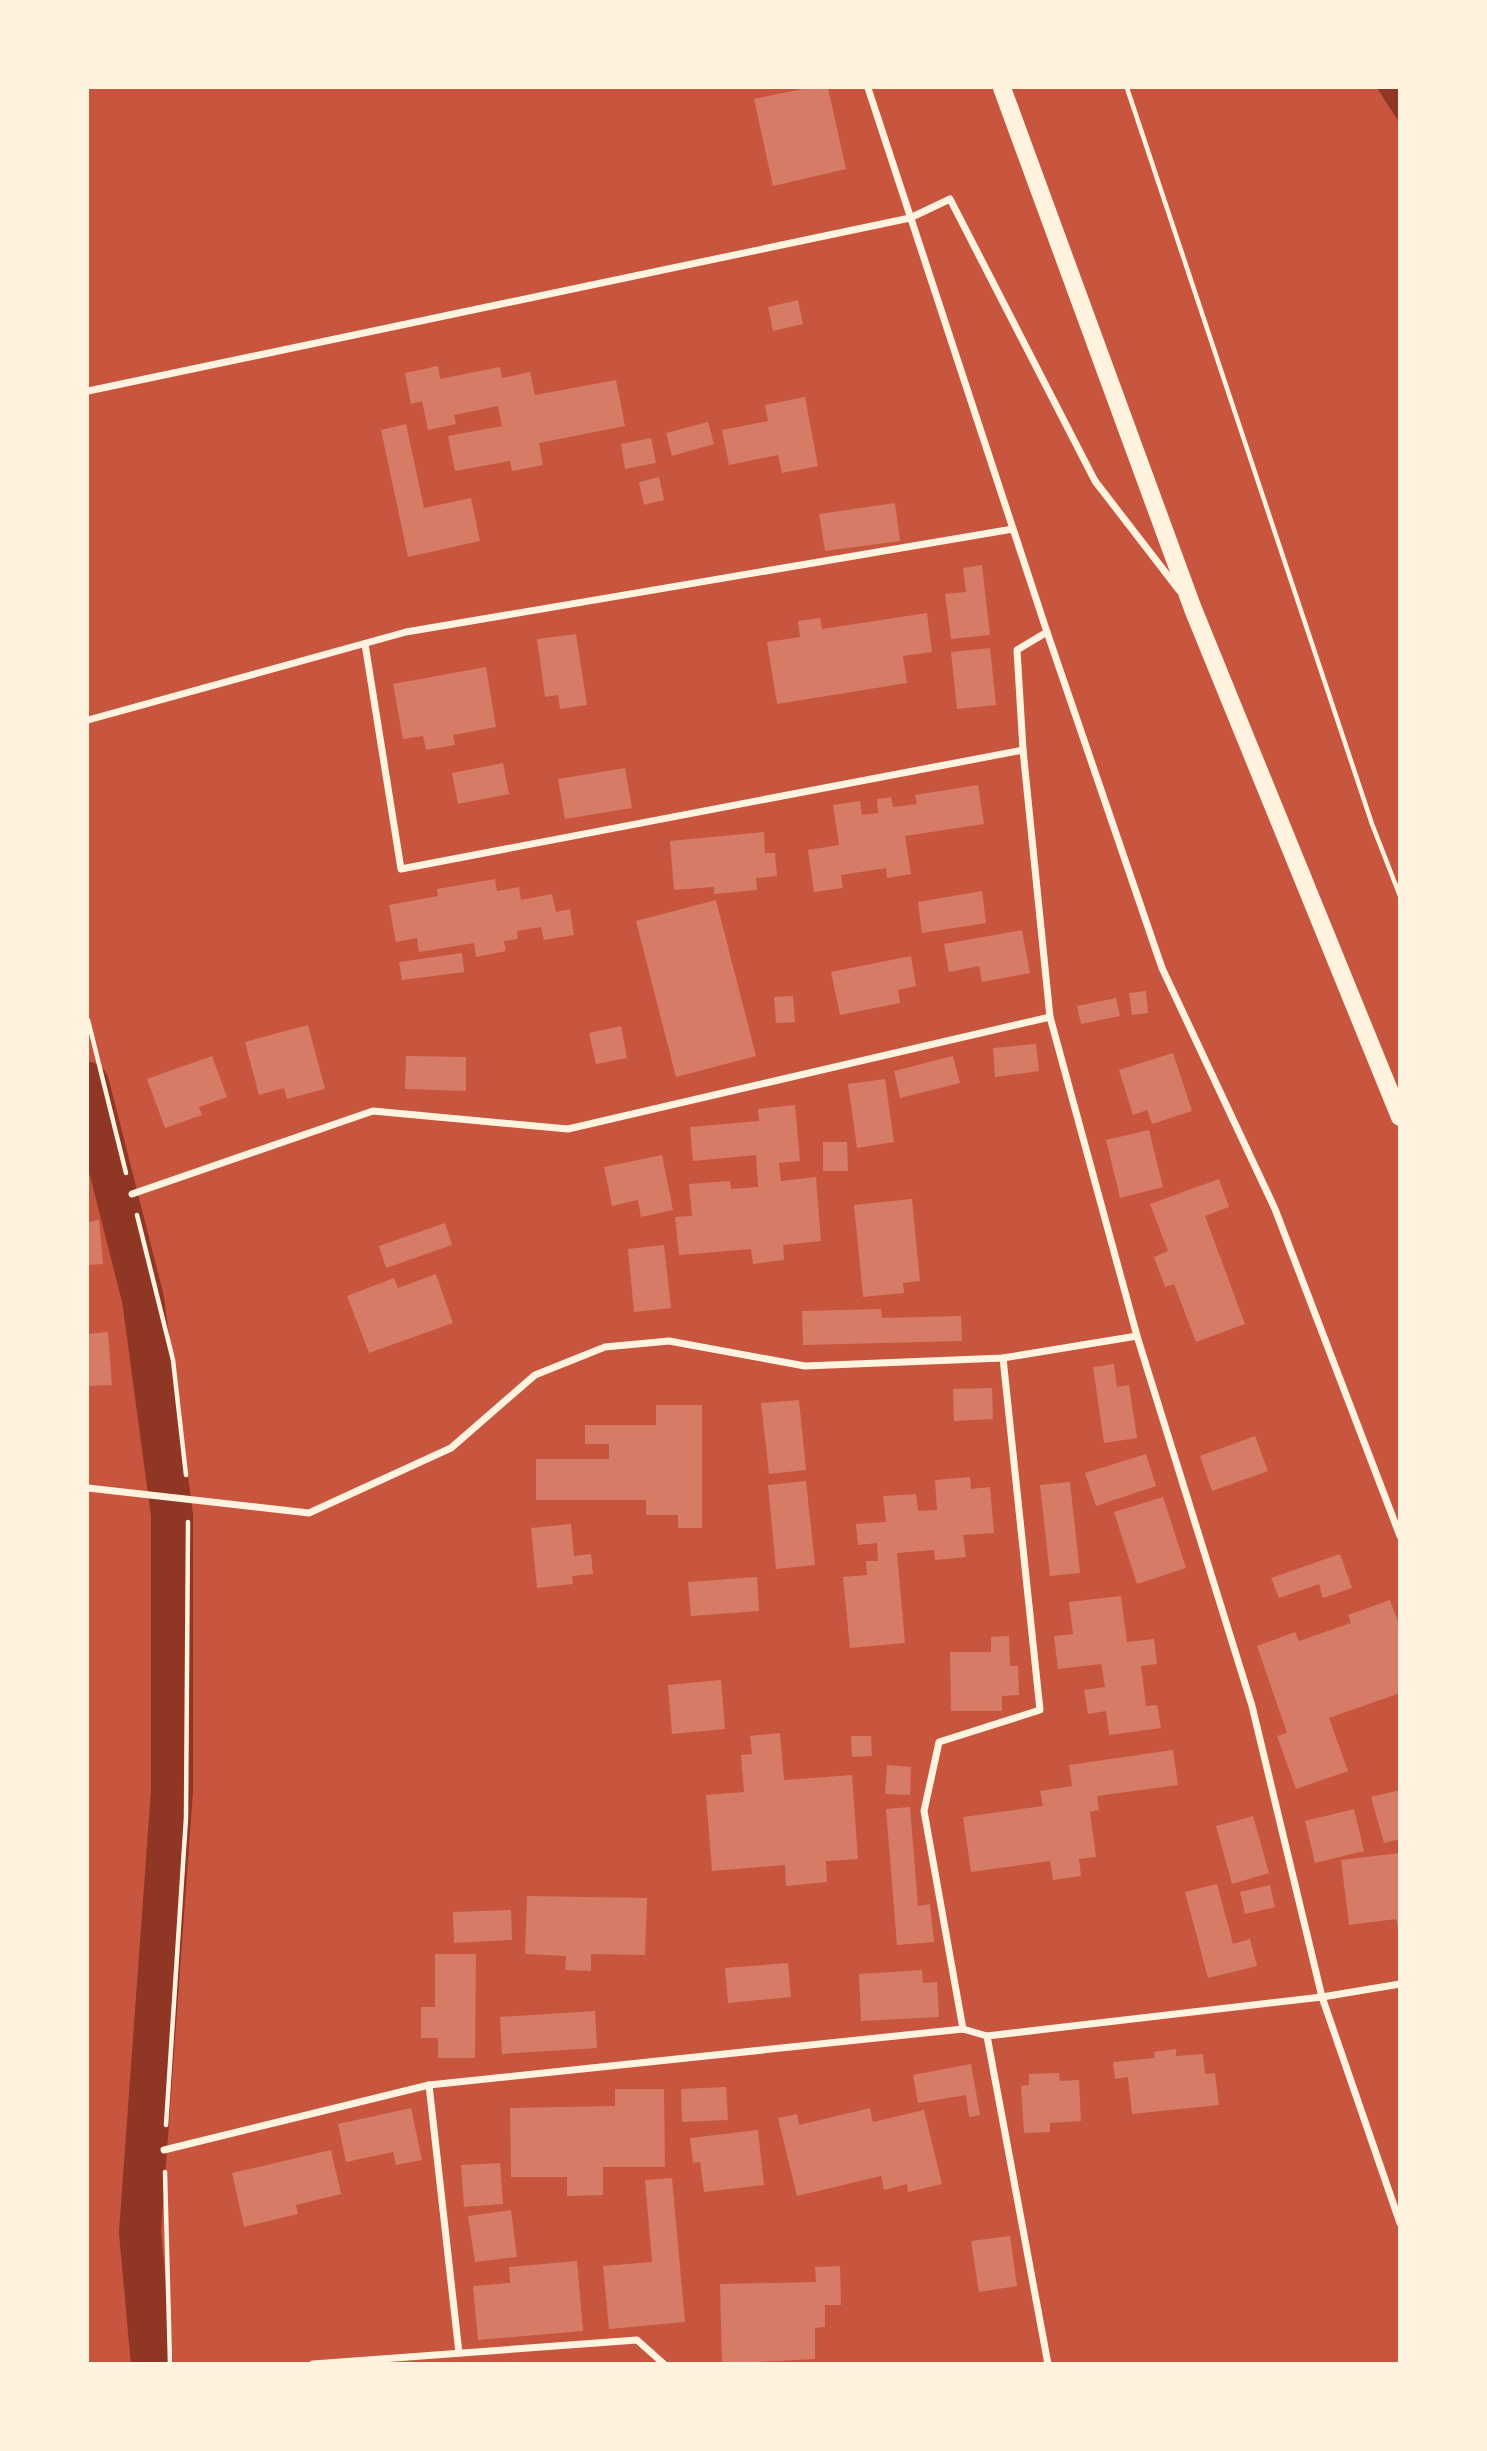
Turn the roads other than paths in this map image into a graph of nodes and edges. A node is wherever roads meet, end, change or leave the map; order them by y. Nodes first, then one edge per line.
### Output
1 (868, 88) edge
2 (1002, 88) edge
3 (910, 218) junction
4 (88, 391) edge
5 (1013, 529) junction
6 (1193, 608) junction
7 (1046, 632) junction
8 (365, 644) junction
9 (88, 720) edge
10 (1023, 750) junction
11 (1050, 1017) junction
12 (1399, 1117) edge
13 (132, 1194) road end
14 (1137, 1336) junction
15 (1003, 1358) junction
16 (88, 1488) edge
17 (1399, 1536) edge
18 (1399, 1984) edge
19 (1322, 1997) junction
20 (963, 2029) junction
21 (987, 2036) junction
22 (429, 2085) junction
23 (164, 2150) road end
24 (1399, 2223) edge
25 (459, 2353) junction
26 (313, 2364) edge
27 (664, 2364) edge
28 (1048, 2364) edge

1 - 3 street
2 - 6 main road
3 - 4 street
3 - 5 street
3 - 6 street
5 - 7 street
5 - 8 street
6 - 12 main road
7 - 10 street
7 - 17 street
8 - 9 street
8 - 10 street
10 - 11 street
11 - 13 street
11 - 14 street
14 - 15 street
14 - 19 street
15 - 16 street
15 - 20 street
18 - 19 street
19 - 21 street
19 - 24 street
20 - 21 street
20 - 22 street
21 - 28 street
22 - 23 street
22 - 25 street
25 - 26 street
25 - 27 street

